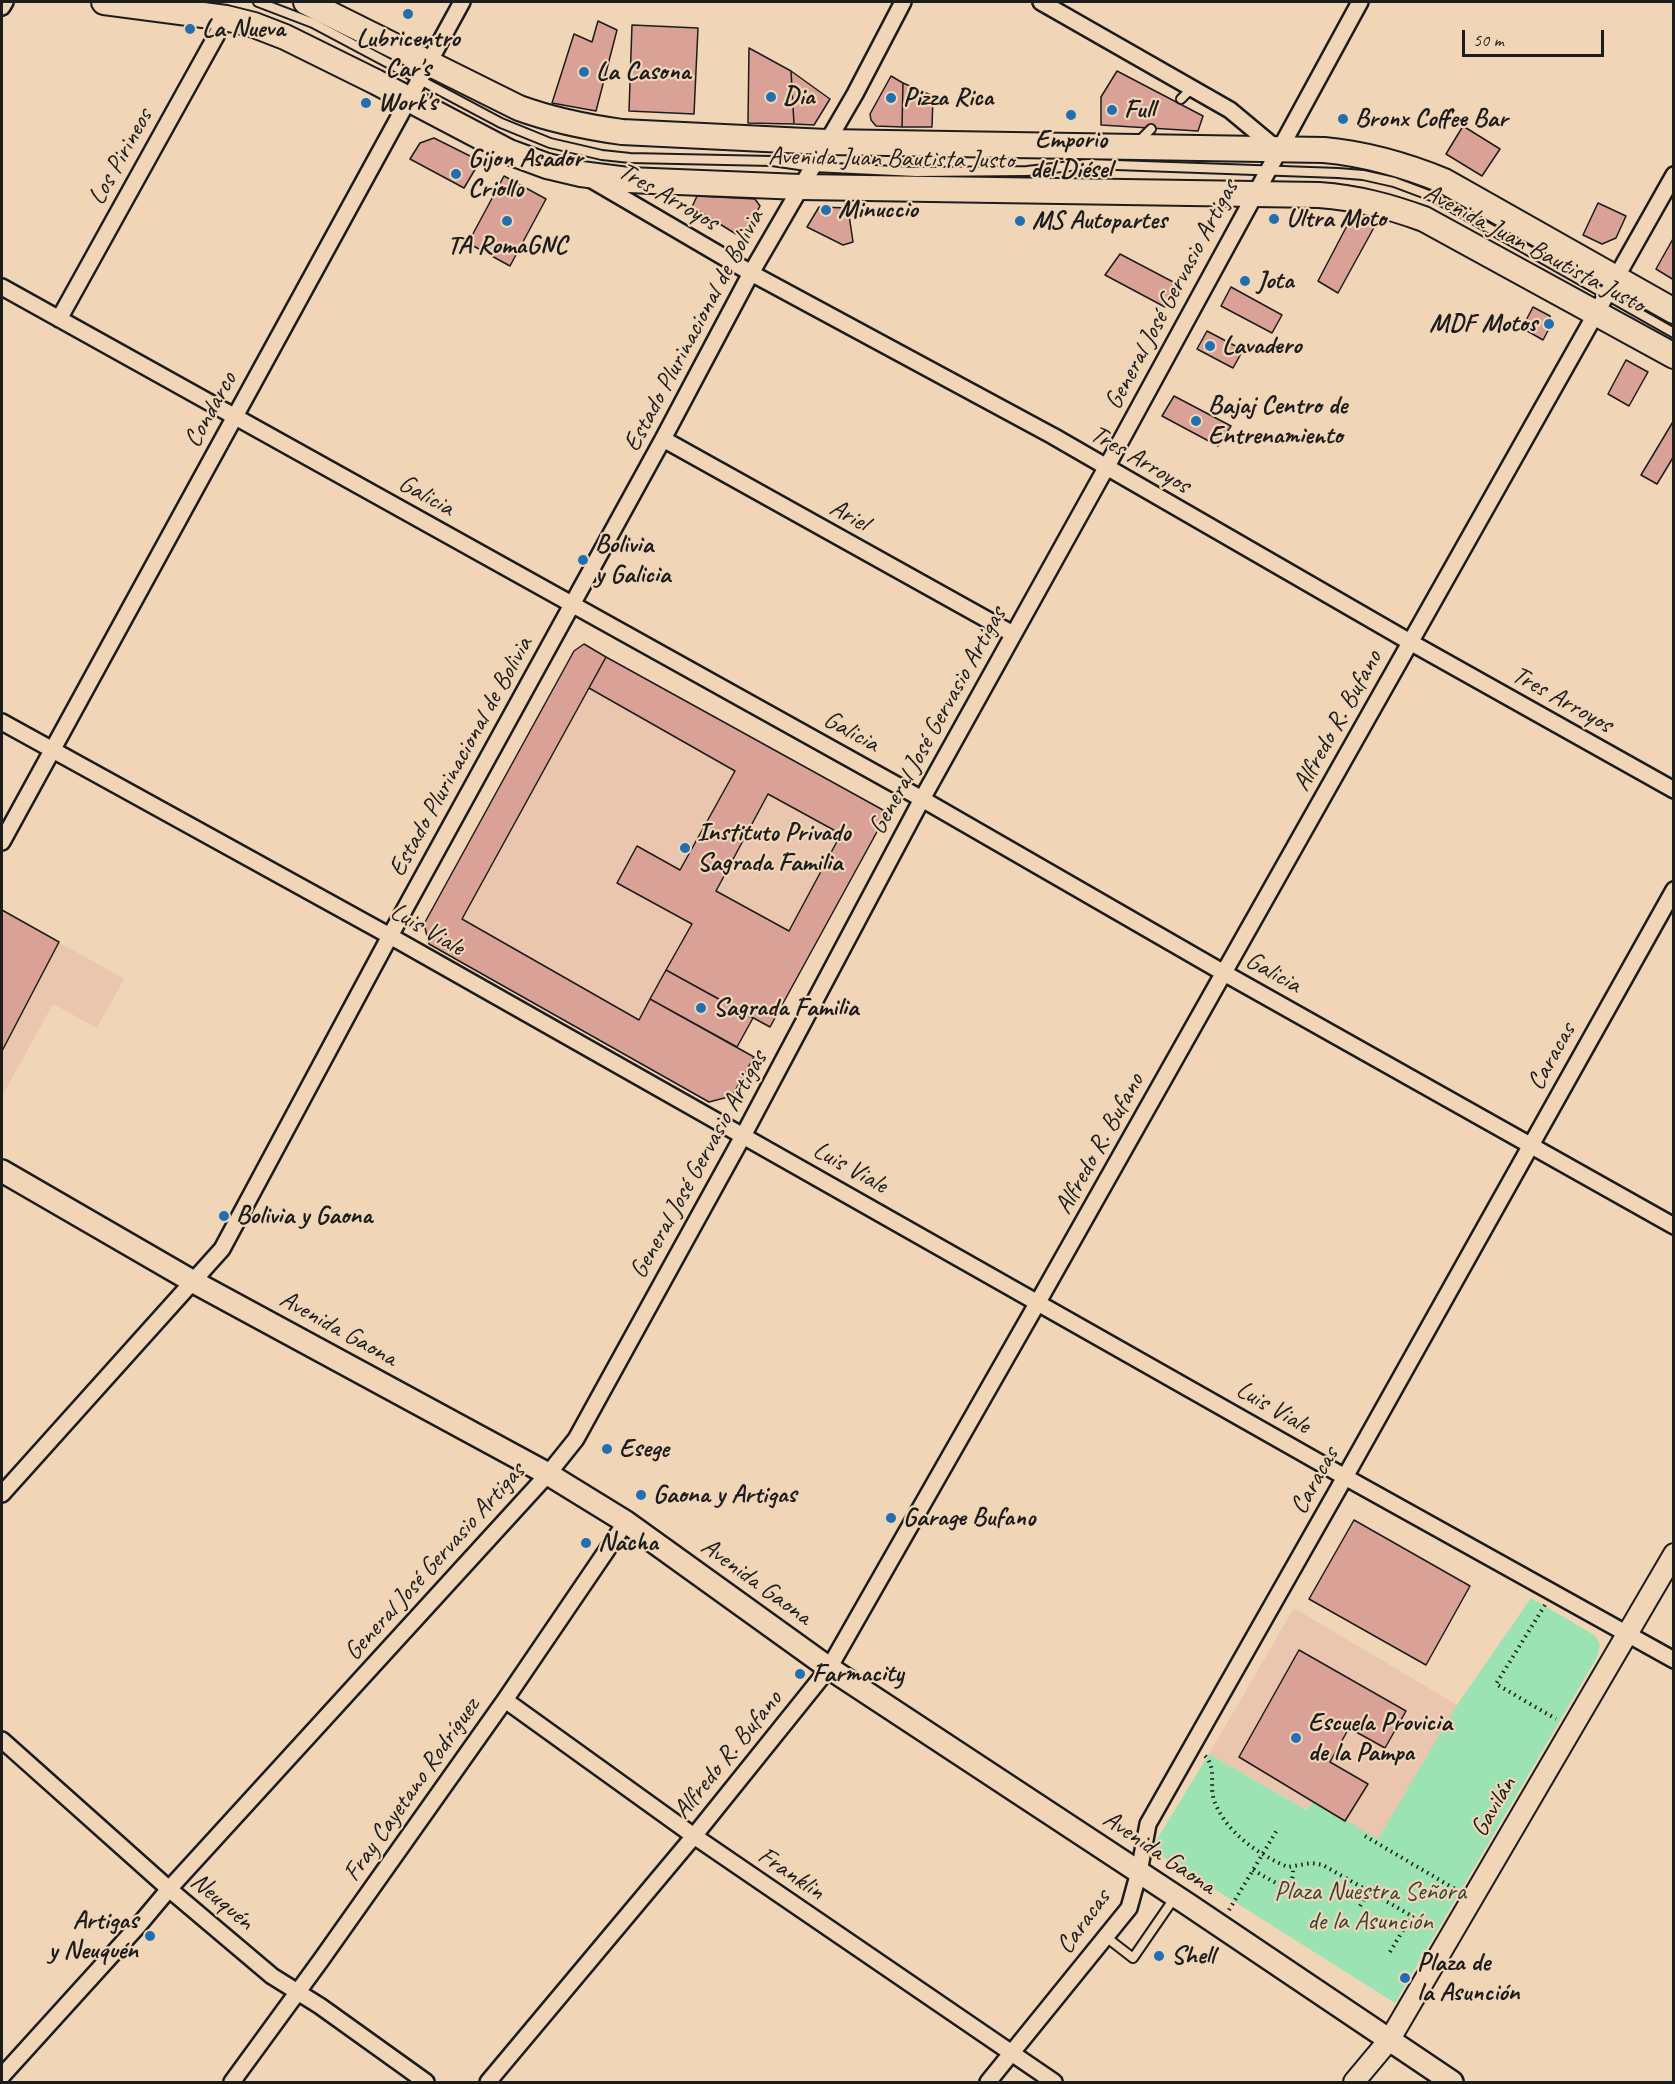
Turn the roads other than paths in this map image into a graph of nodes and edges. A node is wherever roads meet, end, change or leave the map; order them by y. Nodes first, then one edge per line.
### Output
1 (5, 2) edge
2 (104, 2) edge
3 (258, 2) edge
4 (306, 2) edge
5 (462, 2) edge
6 (903, 2) edge
7 (1041, 2) edge
8 (1360, 2) edge
9 (2, 7) edge
10 (225, 18) junction
11 (419, 80) junction
12 (1192, 88) junction
13 (1181, 99) dead end
14 (1151, 129) dead end
15 (826, 142) junction
16 (1134, 146) junction
17 (1278, 150) junction
18 (1266, 172) junction
19 (581, 174) junction
20 (1674, 175) edge
21 (807, 177) junction
22 (1254, 195) junction
23 (751, 273) junction
24 (2, 287) edge
25 (1606, 295) junction
26 (1674, 311) edge
27 (59, 319) junction
28 (1674, 333) edge
29 (1674, 356) edge
30 (234, 417) junction
31 (663, 440) junction
32 (1106, 468) junction
33 (572, 605) junction
34 (1013, 634) junction
35 (1410, 642) junction
36 (2, 722) edge
37 (52, 751) junction
38 (1674, 790) edge
39 (922, 799) junction
40 (2, 842) edge
41 (1674, 890) edge
42 (390, 936) junction
43 (1224, 973) junction
44 (743, 1136) junction
45 (1530, 1145) junction
46 (2, 1171) edge
47 (1674, 1226) edge
48 (192, 1281) junction
49 (1038, 1302) junction
50 (548, 1474) junction
51 (1345, 1477) junction
52 (2, 1494) edge
53 (626, 1522) junction
54 (1674, 1554) edge
55 (1626, 1635) junction
56 (1674, 1660) edge
57 (829, 1668) junction
58 (505, 1700) junction
59 (2, 1740) edge
60 (694, 1836) junction
61 (1139, 1872) junction
62 (169, 1889) junction
63 (1176, 1896) junction
64 (1106, 1937) junction
65 (297, 1993) junction
66 (1390, 2039) junction
67 (1012, 2053) junction
68 (2, 2076) edge
69 (232, 2082) edge
70 (426, 2082) edge
71 (488, 2082) edge
72 (988, 2082) edge
73 (1054, 2082) edge
74 (1354, 2082) edge
75 (1452, 2082) edge

1 - 9 street
2 - 10 main road, Avenida Juan Bautista Justo
3 - 11 lane
4 - 11 main road, Avenida Juan Bautista Justo
5 - 11 street, Condarco
6 - 15 street, Estado Plurinacional de Bolivia
7 - 12 street
8 - 17 street, General José Gervasio Artigas
10 - 11 main road, Avenida Juan Bautista Justo
10 - 27 street, Los Pirineos
11 - 15 main road, Avenida Juan Bautista Justo
11 - 19 main road, Avenida Juan Bautista Justo
11 - 21 lane
11 - 30 street, Condarco
12 - 13 lane
12 - 17 street
14 - 16 lane
15 - 16 main road, Avenida Juan Bautista Justo
15 - 21 street, Estado Plurinacional de Bolivia
16 - 17 main road, Avenida Juan Bautista Justo
17 - 18 street, General José Gervasio Artigas
17 - 25 main road, Avenida Juan Bautista Justo
18 - 21 lane
18 - 22 street, General José Gervasio Artigas
18 - 25 lane
19 - 21 main road, Avenida Juan Bautista Justo
19 - 23 street, Tres Arroyos
20 - 25 street, Alfredo R. Bufano
21 - 22 main road, Avenida Juan Bautista Justo
21 - 23 street, Estado Plurinacional de Bolivia
22 - 25 main road, Avenida Juan Bautista Justo
22 - 32 street, General José Gervasio Artigas
23 - 31 street, Estado Plurinacional de Bolivia
23 - 32 street, Tres Arroyos
24 - 27 street, Galicia
25 - 26 main road, Avenida Juan Bautista Justo
25 - 28 lane
25 - 29 main road, Avenida Juan Bautista Justo
25 - 35 street, Alfredo R. Bufano
27 - 30 street, Galicia
30 - 33 street, Galicia
30 - 37 street, Condarco
31 - 33 street, Estado Plurinacional de Bolivia
31 - 34 street, Ariel
32 - 34 street, General José Gervasio Artigas
32 - 35 street, Tres Arroyos
33 - 39 street, Galicia
33 - 42 street, Estado Plurinacional de Bolivia
34 - 39 street, General José Gervasio Artigas
35 - 38 street, Tres Arroyos
35 - 43 street, Alfredo R. Bufano
36 - 37 street, Luis Viale
37 - 40 street, Condarco
37 - 42 street, Luis Viale
39 - 43 street, Galicia
39 - 44 street, General José Gervasio Artigas
41 - 45 street, Caracas
42 - 44 street, Luis Viale
42 - 48 street, Estado Plurinacional de Bolivia
43 - 45 street, Galicia
43 - 49 street, Alfredo R. Bufano
44 - 49 street, Luis Viale
44 - 50 street, General José Gervasio Artigas
45 - 47 street, Galicia
45 - 51 street, Caracas
46 - 48 main road, Avenida Gaona
48 - 50 main road, Avenida Gaona
48 - 52 street, Estado Plurinacional de Bolivia
49 - 51 street, Luis Viale
49 - 57 street, Alfredo R. Bufano
50 - 53 main road, Avenida Gaona
50 - 62 street, General José Gervasio Artigas
51 - 55 street, Luis Viale
51 - 61 street, Caracas
53 - 57 main road, Avenida Gaona
53 - 58 street, Fray Cayetano Rodríguez
54 - 55 street, Gavilán
55 - 56 street, Luis Viale
55 - 66 street, Gavilán
57 - 60 street, Alfredo R. Bufano
57 - 61 main road, Avenida Gaona
58 - 60 street, Franklin
58 - 65 street, Fray Cayetano Rodríguez
59 - 62 street, Neuquén
60 - 67 street, Franklin
60 - 71 street, Alfredo R. Bufano
61 - 63 main road, Avenida Gaona
61 - 64 street, Caracas
62 - 65 street, Neuquén
62 - 68 street, General José Gervasio Artigas
63 - 64 lane
63 - 66 main road, Avenida Gaona
64 - 67 street, Caracas
65 - 69 street, Fray Cayetano Rodríguez
65 - 70 street, Neuquén
66 - 74 street, Gavilán
66 - 75 main road, Avenida Gaona
67 - 72 street, Caracas
67 - 73 street, Franklin

